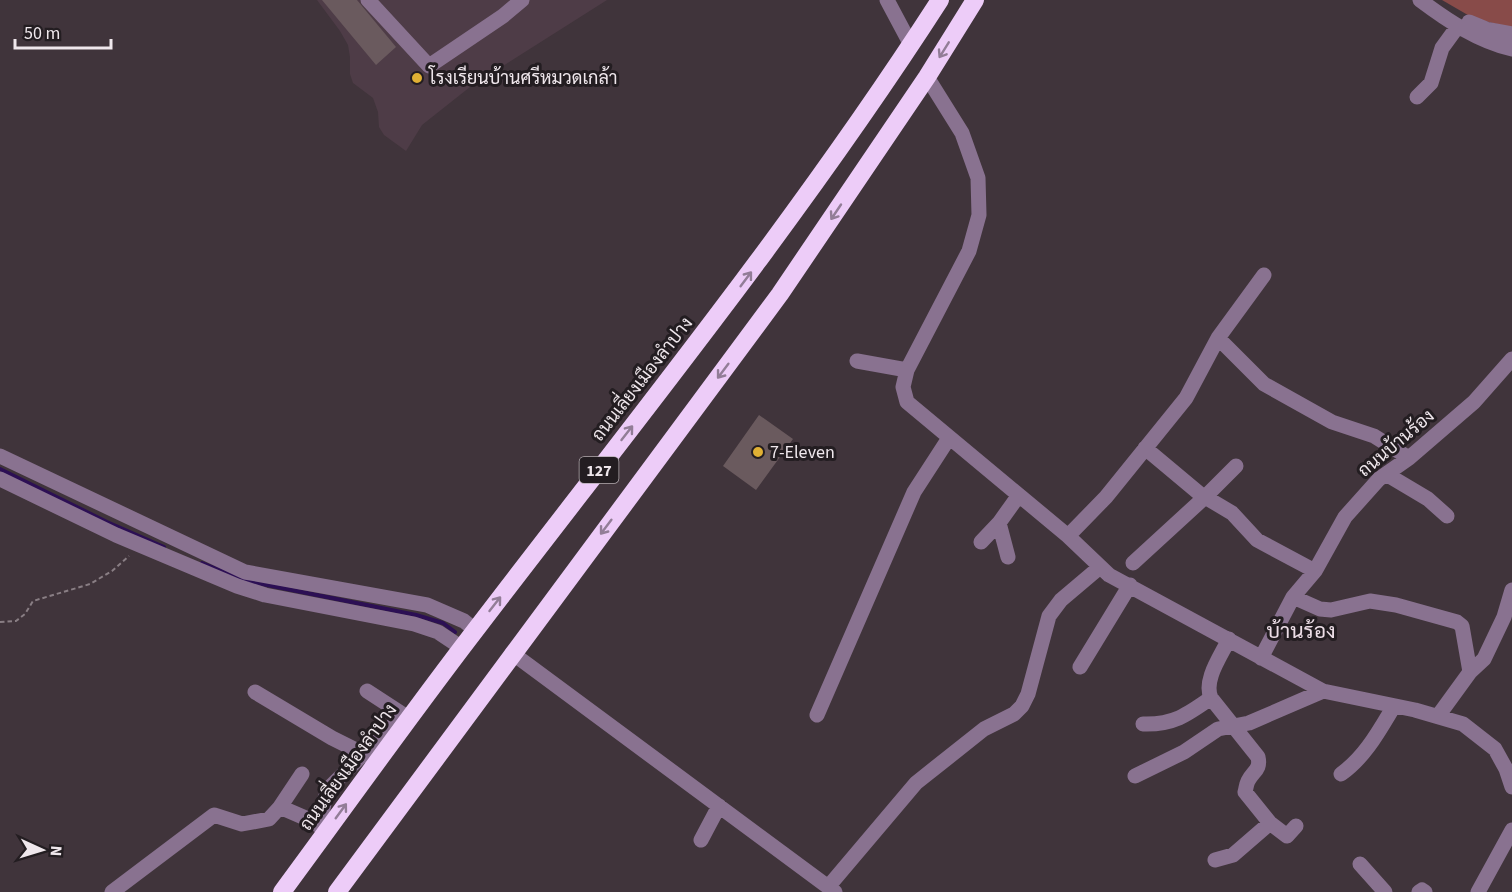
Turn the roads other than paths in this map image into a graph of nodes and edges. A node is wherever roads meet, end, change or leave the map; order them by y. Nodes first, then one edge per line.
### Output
1 (368, 0) edge
2 (522, 0) edge
3 (940, 0) edge
4 (975, 0) edge
5 (1420, 0) edge
6 (1434, 0) edge
7 (893, 3) edge
8 (1458, 26) junction
9 (1512, 34) edge
10 (911, 45) junction
11 (1512, 49) edge
12 (927, 77) junction
13 (1417, 97) dead end
14 (1264, 275) dead end
15 (1218, 338) junction
16 (1512, 359) edge
17 (857, 361) dead end
18 (907, 370) junction
19 (949, 438) junction
20 (1145, 448) junction
21 (0, 456) edge
22 (1409, 458) junction
23 (1236, 466) dead end
24 (1386, 474) junction
25 (0, 478) edge
26 (1019, 495) junction
27 (1205, 497) junction
28 (126, 516) junction
29 (1447, 516) dead end
30 (999, 523) junction
31 (116, 535) junction
32 (1068, 536) junction
33 (981, 542) dead end
34 (1008, 557) dead end
35 (1133, 563) dead end
36 (1100, 567) junction
37 (1315, 571) junction
38 (245, 572) junction
39 (1130, 585) junction
40 (237, 586) junction
41 (325, 586) junction
42 (1512, 590) edge
43 (1293, 597) junction
44 (321, 606) junction
45 (1508, 617) edge
46 (475, 630) junction
47 (1229, 639) junction
48 (462, 648) junction
49 (512, 653) junction
50 (1261, 658) junction
51 (1080, 667) dead end
52 (1470, 672) junction
53 (367, 691) dead end
54 (1323, 691) junction
55 (255, 692) dead end
56 (1210, 698) junction
57 (1394, 706) junction
58 (817, 715) dead end
59 (1438, 716) junction
60 (406, 717) junction
61 (1143, 724) dead end
62 (1233, 725) junction
63 (371, 758) junction
64 (1509, 768) edge
65 (302, 774) dead end
66 (1341, 774) dead end
67 (1135, 776) dead end
68 (1512, 787) edge
69 (280, 807) junction
70 (716, 811) junction
71 (1270, 823) junction
72 (1296, 826) dead end
73 (323, 829) junction
74 (1512, 830) edge
75 (701, 840) dead end
76 (1215, 860) dead end
77 (1360, 864) dead end
78 (832, 890) edge
79 (1482, 891) edge
80 (112, 892) edge
81 (282, 892) edge
82 (337, 892) edge
83 (1385, 892) edge
84 (1419, 892) edge
85 (1425, 892) edge

1 - 2 street
3 - 10 highway, ถนนเลี่ยงเมืองลำปาง / 127
4 -> 12 highway, 127
5 - 8 street
6 - 9 street
7 - 10 street
8 - 11 street
8 - 13 street
46 -> 10 highway, ถนนเลี่ยงเมืองลำปาง / 127
12 - 18 street
12 -> 49 highway, 127
14 - 15 street
15 - 20 street
15 - 22 street
16 - 22 street, ถนนบ้านร้อง
17 - 18 street
18 - 19 street
19 - 26 street
19 - 58 street
20 - 27 street
20 - 32 street
21 - 28 street
22 - 24 street, ถนนบ้านร้อง
23 - 27 street
24 - 29 street
24 - 37 street, ถนนบ้านร้อง
25 - 31 street
26 - 30 street
26 - 32 street
27 - 35 street
27 - 37 street
28 - 31 street
28 - 38 street
30 - 33 street
30 - 34 street
31 - 40 street
32 - 36 street
36 - 39 street
36 - 78 street
37 - 43 street, ถนนบ้านร้อง
38 - 40 street
38 - 41 street
39 - 47 street
39 - 51 street
40 - 44 street
41 - 44 street
41 - 46 street
42 - 45 street
43 - 50 street, ถนนบ้านร้อง
43 - 52 street
44 - 48 street
45 - 52 street
46 - 48 highway, ถนนเลี่ยงเมืองลำปาง / 127
47 - 50 street
47 - 56 street
48 - 60 highway, ถนนเลี่ยงเมืองลำปาง / 127
49 - 70 street
49 - 82 highway, 127
50 - 54 street
52 - 59 street
53 - 60 street
54 - 57 street
54 - 62 street
55 - 63 street
56 - 61 street
56 - 62 street
57 - 59 street
57 - 66 street
59 - 64 street
60 - 63 highway, ถนนเลี่ยงเมืองลำปาง / 127
62 - 67 street
62 - 71 street
63 - 73 highway, ถนนเลี่ยงเมืองลำปาง / 127
64 - 68 street
65 - 69 street
69 - 73 street
69 - 80 street
70 - 75 street
70 - 78 street
71 - 72 street
71 - 76 street
73 - 81 highway, ถนนเลี่ยงเมืองลำปาง / 127
74 - 79 street
77 - 83 street
84 - 85 street

